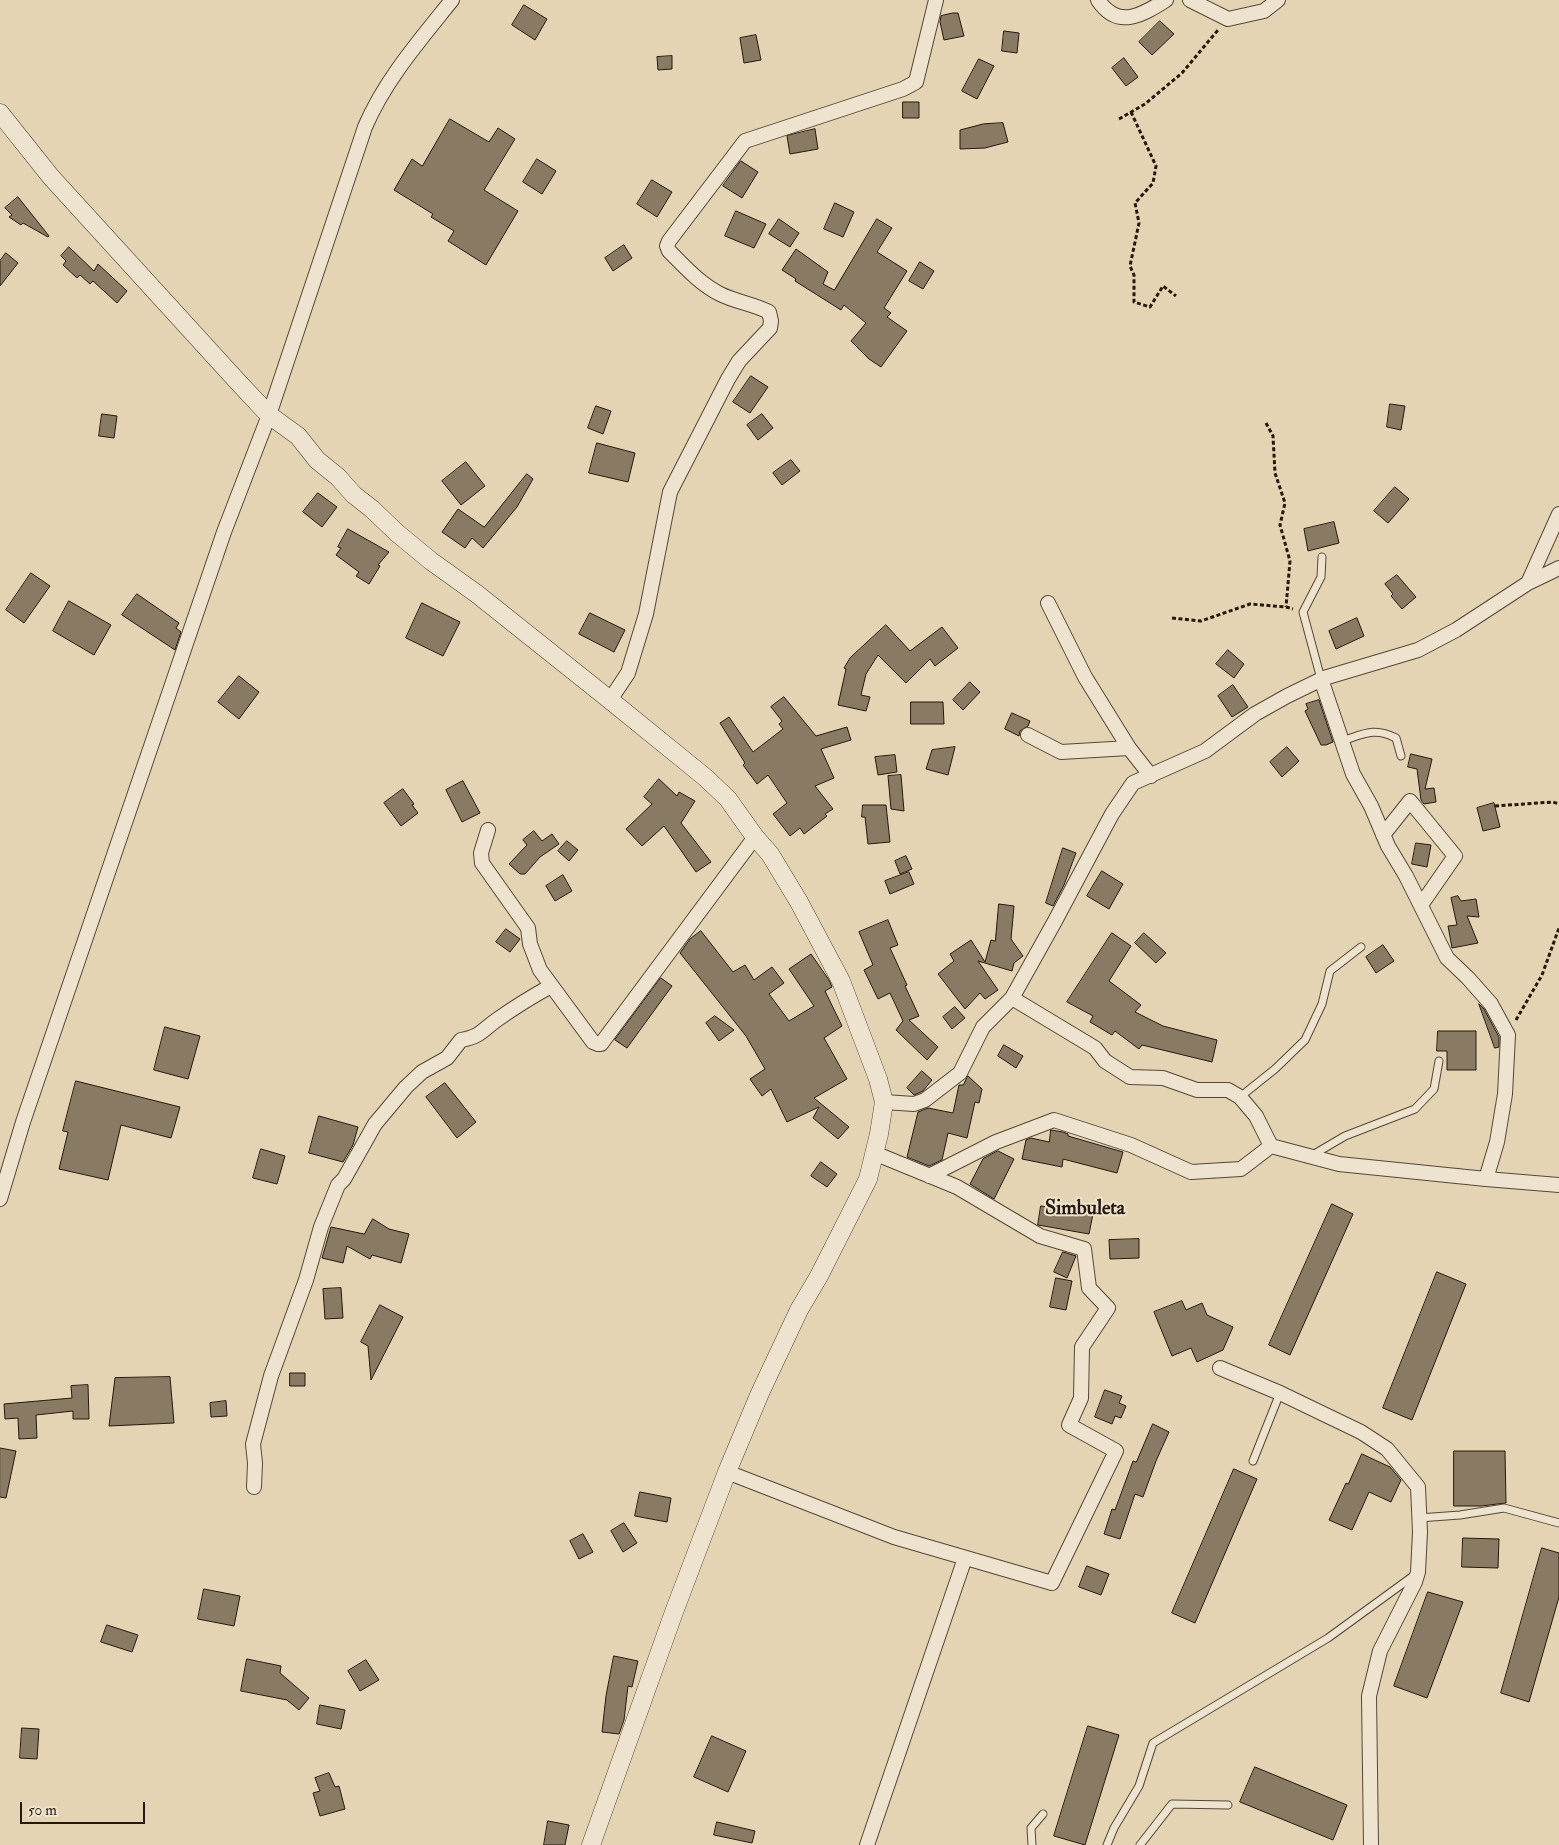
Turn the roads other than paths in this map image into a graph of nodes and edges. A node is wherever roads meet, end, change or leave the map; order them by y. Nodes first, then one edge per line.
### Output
1 (452, 0) edge
2 (936, 0) edge
3 (1098, 0) edge
4 (1166, 0) edge
5 (1190, 0) edge
6 (1278, 0) edge
7 (3, 122) edge
8 (270, 415) junction
9 (1559, 514) edge
10 (1322, 557) dead end
11 (1559, 568) edge
12 (1528, 583) junction
13 (1048, 603) dead end
14 (1321, 679) junction
15 (610, 700) junction
16 (1028, 735) dead end
17 (1342, 741) junction
18 (1129, 748) junction
19 (1401, 756) dead end
20 (1151, 776) junction
21 (488, 830) dead end
22 (1383, 835) junction
23 (756, 837) junction
24 (1421, 905) junction
25 (1361, 947) dead end
26 (551, 986) junction
27 (1012, 998) junction
28 (1439, 1061) dead end
29 (1240, 1097) junction
30 (884, 1102) junction
31 (1271, 1146) junction
32 (874, 1153) junction
33 (1309, 1157) junction
34 (929, 1176) junction
35 (1486, 1179) junction
36 (1559, 1185) edge
37 (0, 1199) edge
38 (1220, 1368) dead end
39 (1280, 1393) junction
40 (1253, 1461) dead end
41 (727, 1472) junction
42 (254, 1486) dead end
43 (1419, 1518) junction
44 (1559, 1523) edge
45 (965, 1558) junction
46 (1418, 1572) junction
47 (1228, 1805) dead end
48 (1043, 1814) dead end
49 (592, 1845) edge
50 (867, 1845) edge
51 (1032, 1845) edge
52 (1107, 1845) edge
53 (1140, 1845) edge
54 (1371, 1845) edge

1 - 8 street
2 - 15 street
3 - 4 street
5 - 6 street
7 - 8 street
8 - 15 street
8 - 37 street
9 - 12 street
10 - 14 lane
11 - 12 street
12 - 14 street
13 - 18 street
14 - 17 street
14 - 20 street
15 - 23 street
16 - 18 street
17 - 19 lane
17 - 22 street
18 - 20 street
20 - 27 street
21 - 26 street
22 - 24 street
22 - 24 street
23 - 26 street
23 - 30 street
24 - 35 street
25 - 29 lane
26 - 42 street
27 - 29 street
27 - 30 street
28 - 33 lane
29 - 31 street
30 - 32 street
31 - 33 street
31 - 34 street
32 - 34 street
32 - 41 street
33 - 35 street
34 - 45 street
35 - 36 street
38 - 39 street
39 - 40 lane
39 - 43 street
41 - 45 street
41 - 49 street
43 - 44 lane
43 - 46 street
45 - 50 street
46 - 52 lane
46 - 54 street
47 - 53 lane
48 - 51 lane

